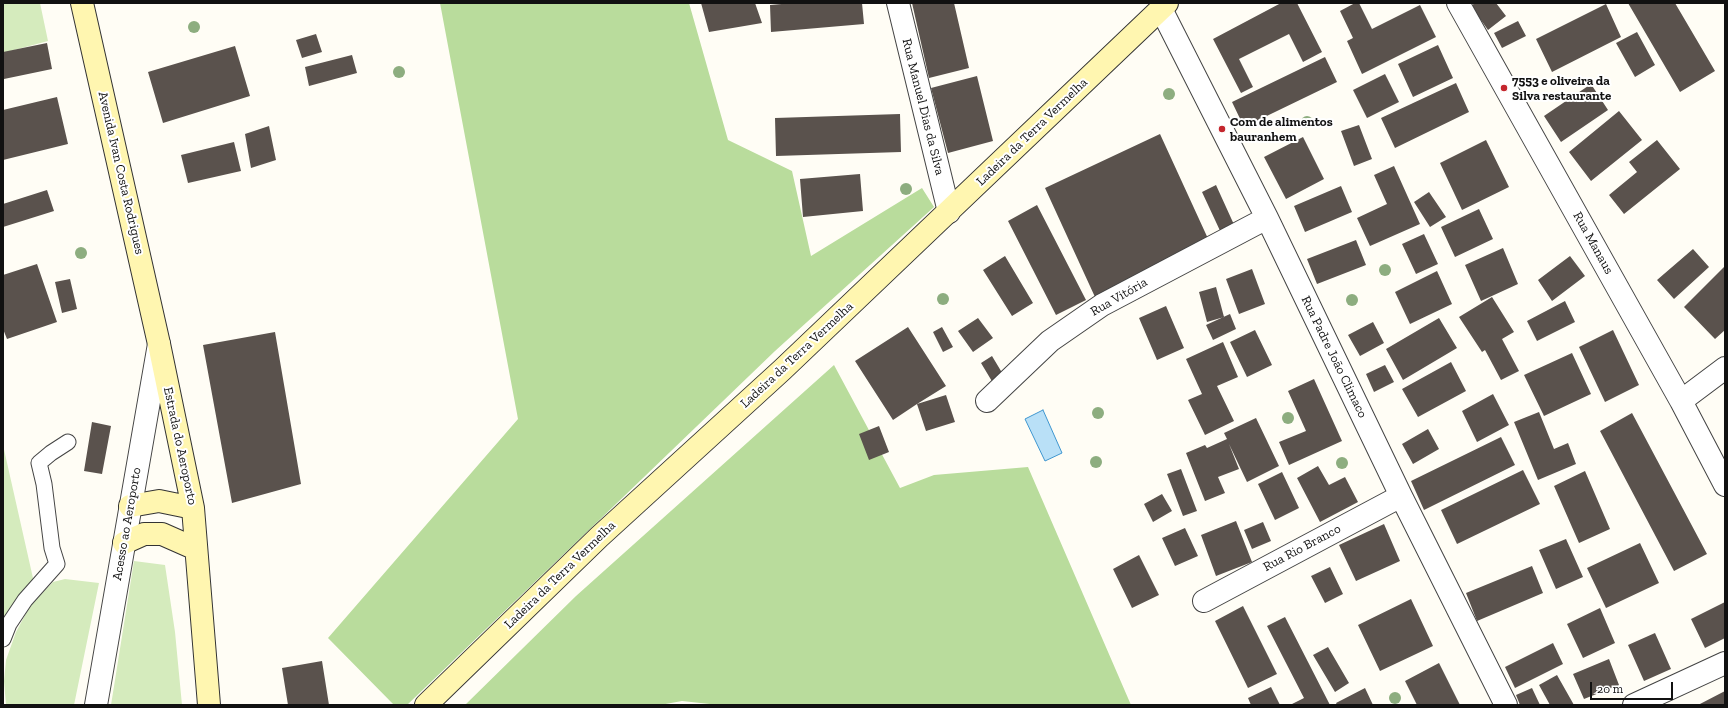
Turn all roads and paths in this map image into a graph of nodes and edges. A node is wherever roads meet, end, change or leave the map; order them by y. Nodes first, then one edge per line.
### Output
1 (82, 3) edge
2 (898, 3) edge
3 (1458, 3) edge
4 (1164, 6) edge
5 (949, 212) junction
6 (1268, 218) junction
7 (158, 344) junction
8 (1725, 368) edge
9 (987, 401) dead end
10 (1682, 401) junction
11 (68, 442) dead end
12 (1725, 486) edge
13 (1401, 496) junction
14 (130, 506) junction
15 (193, 508) junction
16 (124, 544) junction
17 (196, 550) junction
18 (1204, 600) dead end
19 (3, 639) edge
20 (1725, 664) edge
21 (96, 705) edge
22 (209, 705) edge
23 (426, 705) edge
24 (1506, 705) edge
25 (1634, 705) edge

1 - 7 main road, Avenida Ivan Costa Rodrigues
2 - 5 street, Rua Manuel Dias da Silva
3 - 10 street, Rua Manaus
4 - 5 main road, Ladeira da Terra Vermelha
4 - 6 street, Rua Padre João Climaco
5 - 23 main road, Ladeira da Terra Vermelha
6 - 9 street, Rua Vitória
6 - 13 street, Rua Padre João Climaco
7 - 14 street, Acesso ao Aeroporto
7 - 15 main road, Estrada do Aeroporto
8 - 10 street
10 - 12 street, Rua Manaus
11 - 19 lane
13 - 18 street, Rua Rio Branco
13 - 24 street, Rua Padre João Climaco
14 - 15 main road
14 - 16 street, Acesso ao Aeroporto
15 - 17 main road, Estrada do Aeroporto
16 - 17 main road
16 - 21 street, Acesso ao Aeroporto
17 - 22 main road
20 - 25 street

